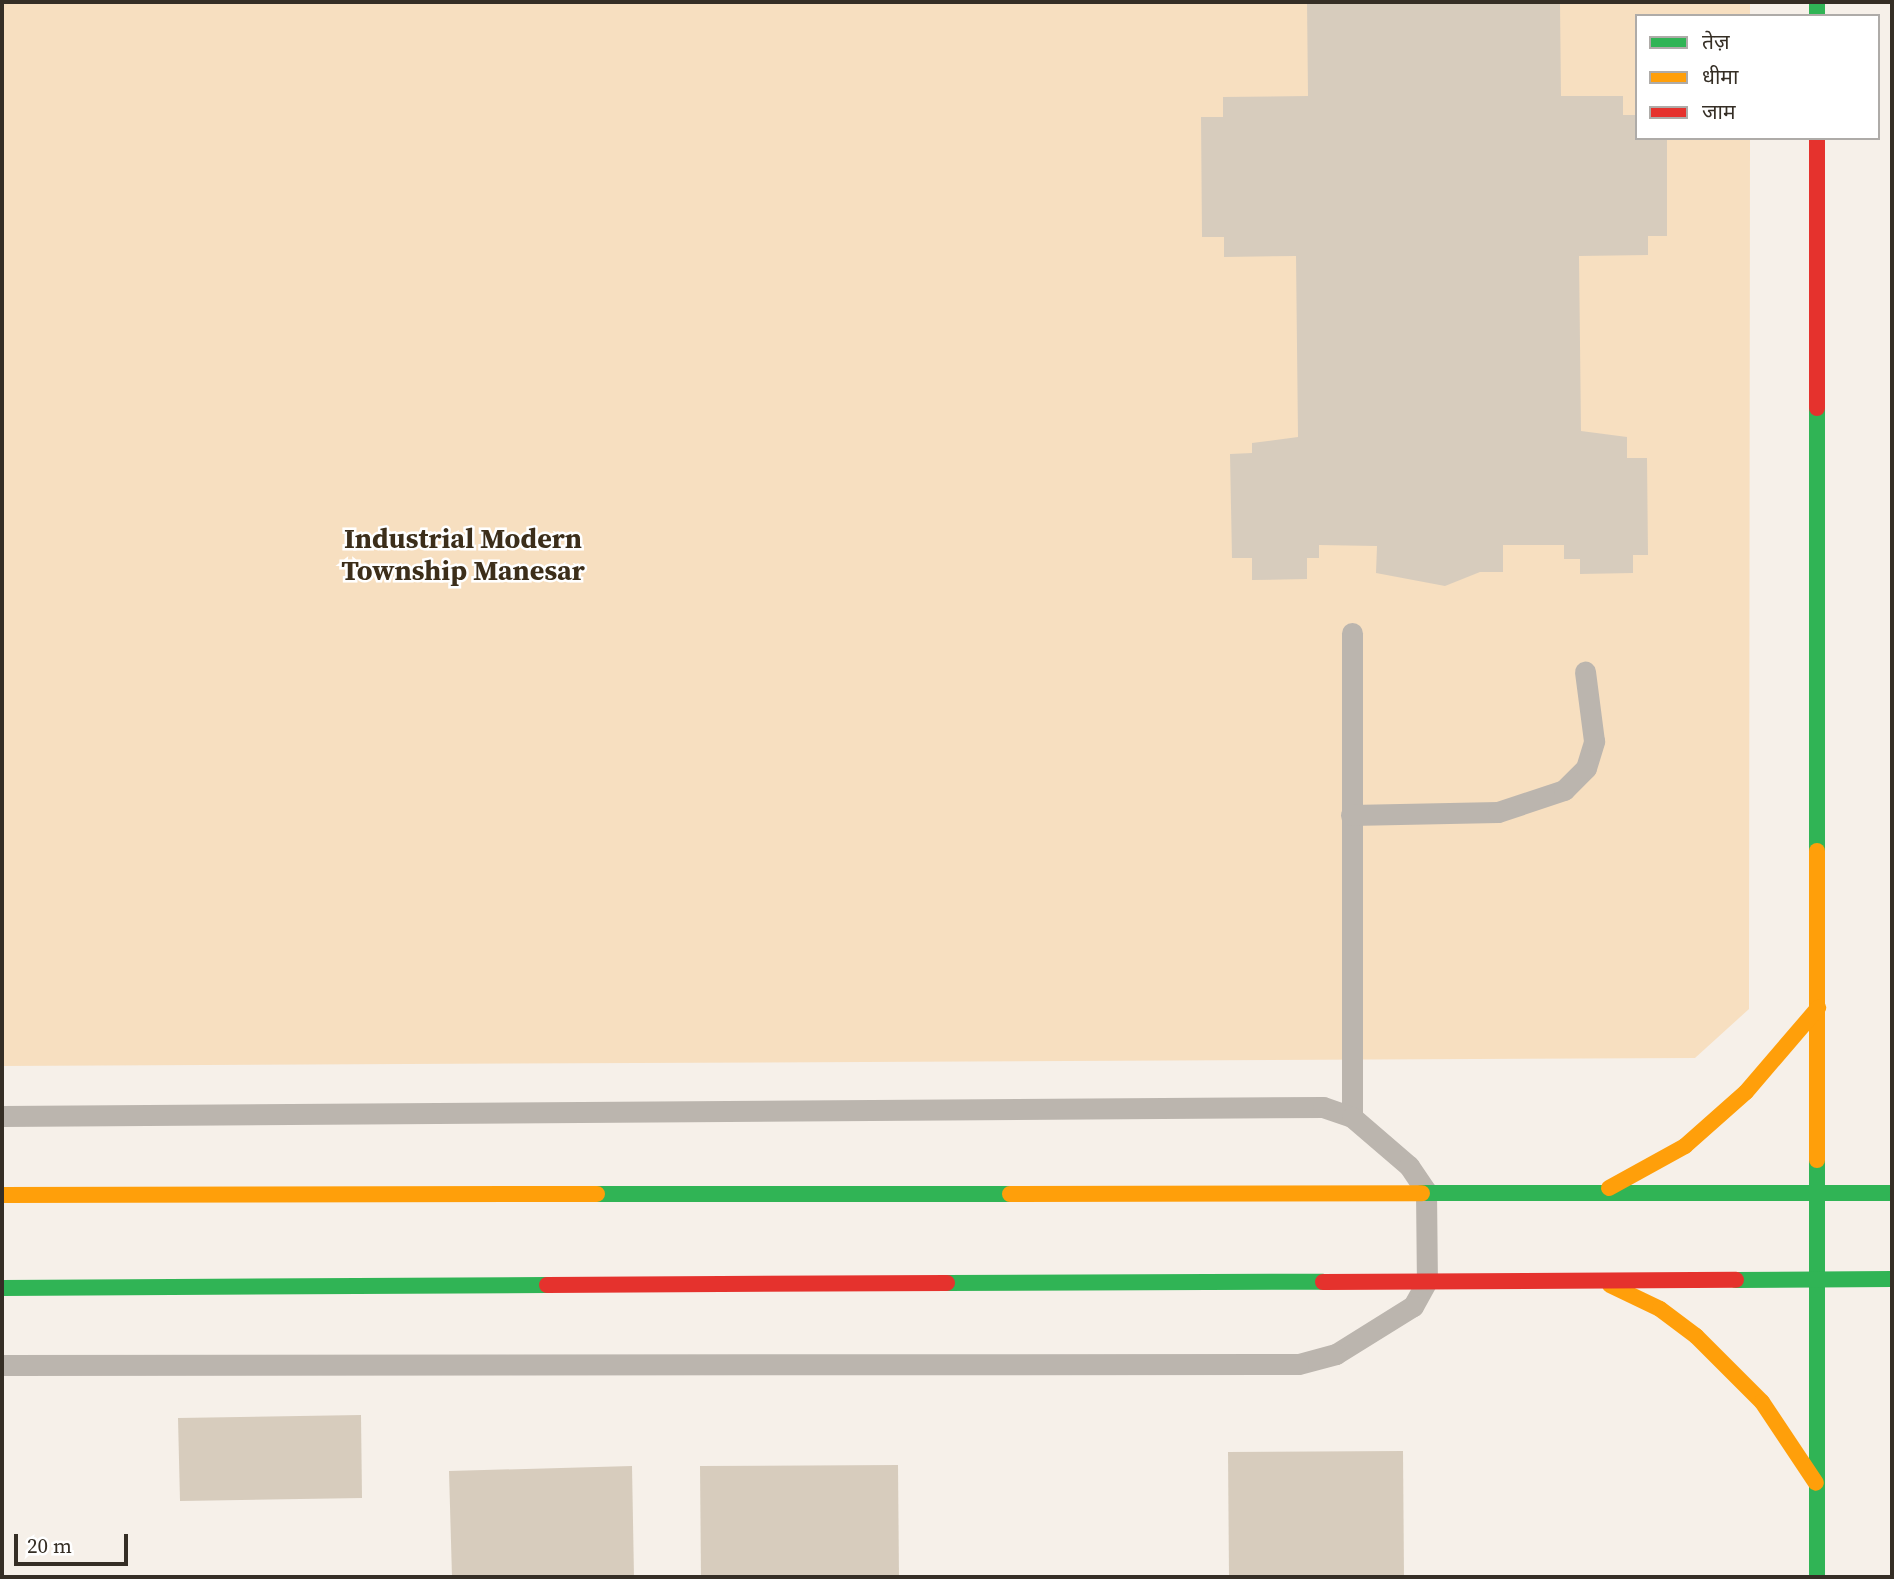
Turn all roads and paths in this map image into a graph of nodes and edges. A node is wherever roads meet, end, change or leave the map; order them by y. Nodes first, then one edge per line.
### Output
1 (1817, 140) edge
2 (1352, 633) dead end
3 (1585, 672) dead end
4 (1351, 815) junction
5 (1818, 1008) junction
6 (2, 1116) edge
7 (1353, 1117) junction
8 (1426, 1191) junction
9 (1597, 1193) junction
10 (1892, 1193) edge
11 (2, 1195) edge
12 (1821, 1195) junction
13 (1595, 1279) junction
14 (1892, 1279) edge
15 (1820, 1280) junction
16 (1427, 1281) junction
17 (2, 1288) edge
18 (2, 1365) edge
19 (1816, 1483) junction
20 (1817, 1577) edge

1 - 5 street
2 - 4 lane
3 - 4 lane
4 - 7 lane
5 - 9 street
5 - 12 street
6 - 7 lane
7 - 8 lane
8 - 9 street
8 - 11 street
8 - 16 lane
9 - 12 street
10 - 12 street
12 - 15 street
13 - 15 street
13 - 16 street
13 - 19 street
14 - 15 street
15 - 19 street
16 - 17 street
16 - 18 lane
19 - 20 street

